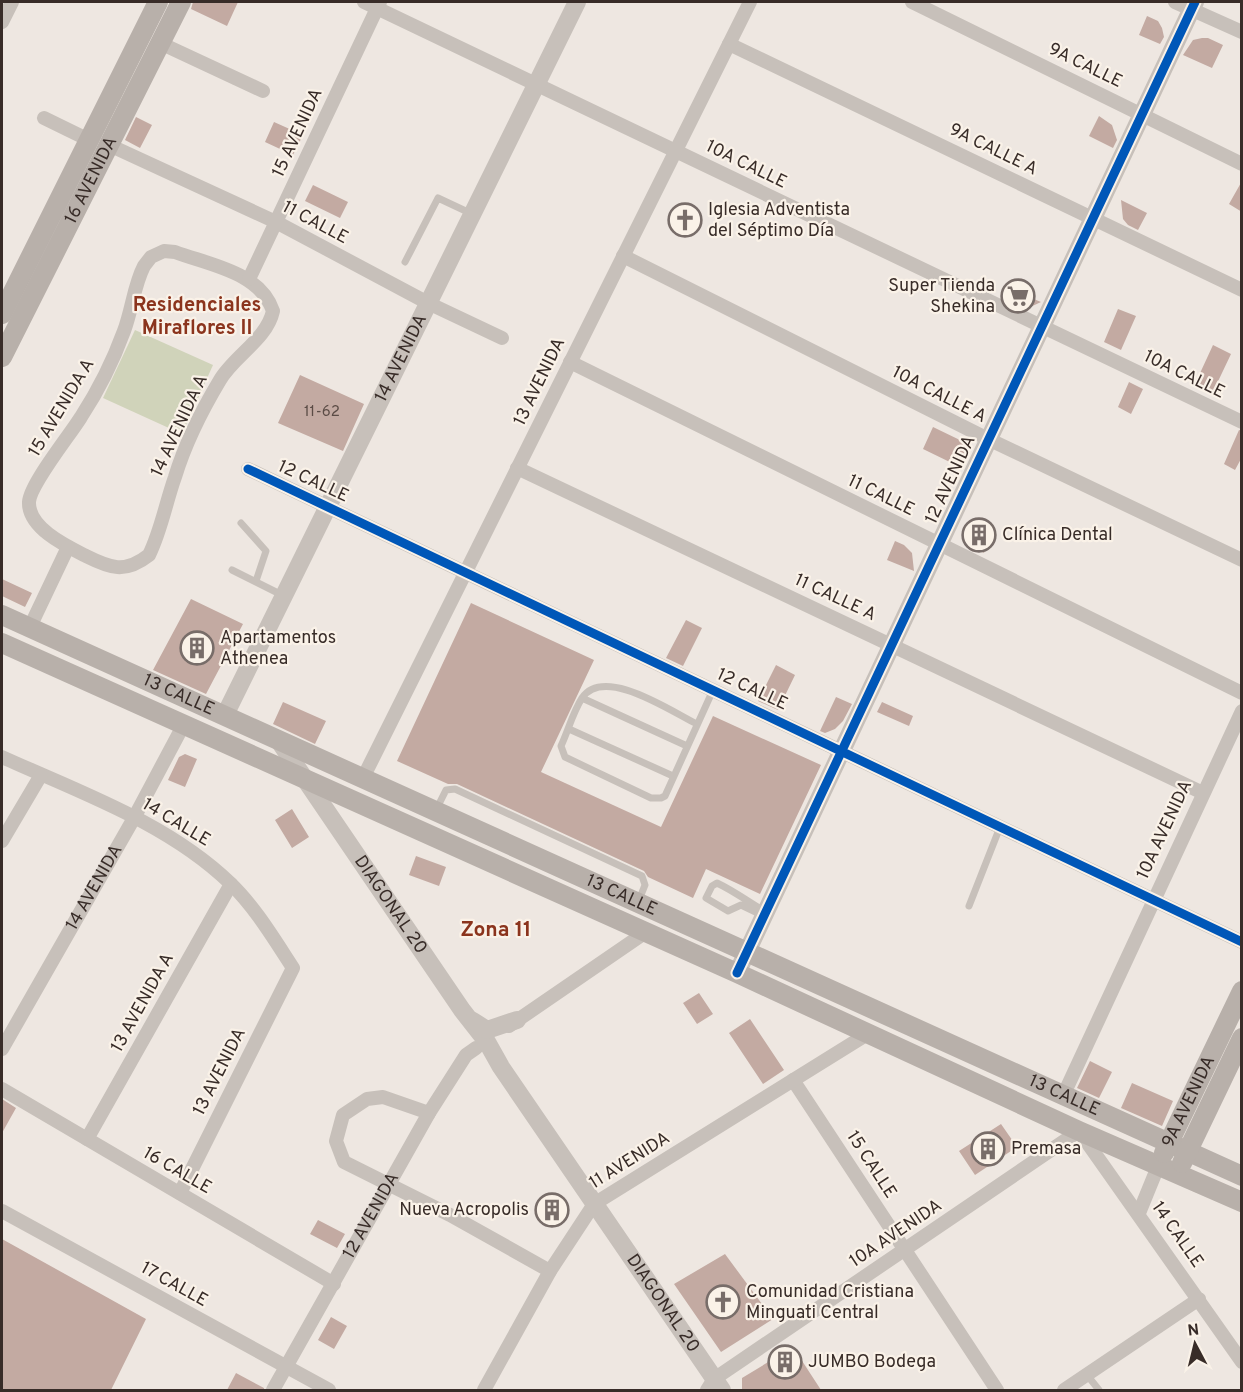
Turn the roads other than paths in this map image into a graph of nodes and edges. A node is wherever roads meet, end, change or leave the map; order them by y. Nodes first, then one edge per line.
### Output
1 (12, 2) edge
2 (158, 2) edge
3 (181, 2) edge
4 (577, 2) edge
5 (750, 2) edge
6 (912, 2) edge
7 (1175, 2) edge
8 (374, 4) edge
9 (1194, 5) edge
10 (2, 22) edge
11 (1242, 32) edge
12 (160, 43) junction
13 (729, 44) junction
14 (537, 84) junction
15 (263, 91) dead end
16 (1142, 115) junction
17 (44, 118) dead end
18 (89, 140) junction
19 (109, 145) junction
20 (675, 151) junction
21 (1242, 164) edge
22 (472, 215) junction
23 (1093, 218) junction
24 (276, 222) junction
25 (623, 256) junction
26 (405, 262) dead end
27 (249, 279) junction
28 (1242, 290) edge
29 (428, 303) junction
30 (2, 314) edge
31 (1042, 327) junction
32 (501, 338) dead end
33 (2, 357) edge
34 (570, 362) junction
35 (1242, 422) edge
36 (988, 440) junction
37 (518, 468) junction
38 (248, 469) dead end
39 (328, 507) junction
40 (242, 523) dead end
41 (939, 545) junction
42 (68, 547) junction
43 (1242, 561) edge
44 (232, 570) dead end
45 (465, 572) junction
46 (256, 581) junction
47 (284, 596) junction
48 (2, 615) edge
49 (30, 627) junction
50 (2, 643) edge
51 (891, 645) junction
52 (713, 690) junction
53 (1242, 693) edge
54 (582, 698) junction
55 (1242, 711) edge
56 (225, 715) junction
57 (184, 724) junction
58 (697, 724) junction
59 (569, 729) junction
60 (279, 741) junction
61 (687, 746) junction
62 (841, 751) junction
63 (2, 757) edge
64 (41, 775) junction
65 (296, 775) junction
66 (673, 776) junction
67 (363, 778) junction
68 (1203, 793) junction
69 (436, 810) junction
70 (135, 818) junction
71 (1000, 827) junction
72 (2, 841) edge
73 (231, 884) junction
74 (1152, 899) junction
75 (638, 901) junction
76 (969, 906) dead end
77 (764, 914) junction
78 (646, 933) junction
79 (1242, 942) edge
80 (747, 950) junction
81 (293, 968) joint
82 (737, 973) junction
83 (1242, 991) edge
84 (462, 1010) junction
85 (517, 1020) junction
86 (869, 1033) junction
87 (1242, 1038) edge
88 (482, 1045) junction
89 (2, 1049) edge
90 (793, 1080) junction
91 (2, 1089) edge
92 (1063, 1096) junction
93 (429, 1113) junction
94 (1079, 1131) junction
95 (87, 1139) junction
96 (1169, 1143) junction
97 (1187, 1152) junction
98 (1159, 1164) junction
99 (1178, 1173) junction
100 (1242, 1176) edge
101 (388, 1186) junction
102 (180, 1193) junction
103 (1242, 1202) edge
104 (594, 1204) junction
105 (2, 1211) edge
106 (1139, 1213) junction
107 (905, 1250) junction
108 (550, 1271) junction
109 (334, 1284) junction
110 (1199, 1299) junction
111 (1242, 1362) edge
112 (286, 1367) junction
113 (1087, 1375) junction
114 (714, 1387) edge
115 (273, 1390) edge
116 (329, 1390) edge
117 (484, 1390) edge
118 (997, 1390) edge
119 (1064, 1390) edge
120 (1099, 1390) edge

1 - 10 street
2 - 18 main road, 16 AVENIDA
3 - 12 main road, 16 AVENIDA
4 - 14 street, 14 AVENIDA
5 - 13 street, 13 AVENIDA
6 - 16 street, 9A CALLE
7 - 9 street
8 - 14 street, 10A CALLE
8 - 24 street, 15 AVENIDA
9 - 11 street
9 - 16 street, 12 AVENIDA
12 - 15 street
12 - 19 main road, 16 AVENIDA
13 - 20 street, 13 AVENIDA
13 - 23 street, 9A CALLE A
14 - 20 street, 10A CALLE
14 - 22 street, 14 AVENIDA
16 - 21 street, 9A CALLE
16 - 23 street, 12 AVENIDA
17 - 18 street
18 - 30 main road, 16 AVENIDA
19 - 24 street, 11 CALLE
19 - 33 main road, 16 AVENIDA
20 - 25 street, 13 AVENIDA
20 - 31 street, 10A CALLE
22 - 26 lane
22 - 29 street, 14 AVENIDA
23 - 28 street, 9A CALLE A
23 - 31 street, 12 AVENIDA
24 - 27 street, 15 AVENIDA
24 - 29 street, 11 CALLE
25 - 34 street, 13 AVENIDA
25 - 36 street, 10A CALLE A
27 - 42 street, 14 AVENIDA A
27 - 42 street, 15 AVENIDA A
29 - 32 street, 11 CALLE
29 - 39 street, 14 AVENIDA
31 - 35 street, 10A CALLE
31 - 36 street, 12 AVENIDA
34 - 37 street, 13 AVENIDA
34 - 41 street, 11 CALLE
36 - 41 street, 12 AVENIDA
36 - 43 street, 10A CALLE A
37 - 45 street, 13 AVENIDA
37 - 51 street, 11 CALLE A
38 - 39 street, 12 CALLE
39 - 45 street, 12 CALLE
39 - 47 street, 14 AVENIDA
40 - 46 lane
41 - 51 street, 12 AVENIDA
41 - 53 street, 11 CALLE
42 - 49 street
44 - 46 lane
45 - 52 street, 12 CALLE
45 - 67 street, 13 AVENIDA
46 - 47 lane
47 - 56 street, 14 AVENIDA
48 - 49 main road, 13 CALLE
49 - 56 main road, 13 CALLE
50 - 57 main road, 13 CALLE
51 - 62 street, 12 AVENIDA
51 - 68 street, 11 CALLE A
52 - 58 lane
52 - 62 street, 12 CALLE
54 - 58 lane
54 - 59 lane
54 - 61 lane
55 - 68 street, 10A AVENIDA
56 - 60 main road, 13 CALLE
57 - 65 main road, 13 CALLE
57 - 70 street, 14 AVENIDA
58 - 61 lane
59 - 66 lane
59 - 66 lane
60 - 65 street, DIAGONAL 20
60 - 67 main road, 13 CALLE
61 - 66 lane
62 - 71 street, 12 CALLE
62 - 77 street, 12 AVENIDA
63 - 64 street, 14 CALLE
64 - 70 street, 14 CALLE
64 - 72 street
65 - 78 main road, 13 CALLE
65 - 84 street, DIAGONAL 20
65 - 88 street, DIAGONAL 20
67 - 69 main road, 13 CALLE
68 - 74 street, 10A AVENIDA
69 - 75 main road, 13 CALLE
69 - 75 lane
70 - 73 street, 14 CALLE
70 - 89 street, 14 AVENIDA
71 - 74 street, 12 CALLE
71 - 76 lane
73 - 81 street, 14 CALLE
73 - 95 street, 13 AVENIDA A
74 - 79 street, 12 CALLE
74 - 92 street, 10A AVENIDA
75 - 80 main road, 13 CALLE
77 - 77 lane
77 - 80 street, 12 AVENIDA
78 - 82 main road, 13 CALLE
78 - 85 street, 12 AVENIDA
80 - 82 street, 12 AVENIDA
80 - 92 main road, 13 CALLE
81 - 102 street, 13 AVENIDA
82 - 86 main road, 13 CALLE
83 - 96 main road, 9A AVENIDA
84 - 85 street
84 - 88 street, DIAGONAL 20
85 - 88 street, 12 AVENIDA
86 - 90 street, 11 AVENIDA
86 - 94 main road, 13 CALLE
87 - 97 main road, 9A AVENIDA
88 - 93 street, 12 AVENIDA
88 - 104 street, DIAGONAL 20
90 - 104 street, 11 AVENIDA
90 - 107 street, 15 CALLE
91 - 95 street, 16 CALLE
92 - 96 main road, 13 CALLE
93 - 101 street, 12 AVENIDA
93 - 101 street
94 - 98 main road, 13 CALLE
94 - 106 street, 14 CALLE
94 - 107 street, 10A AVENIDA
95 - 102 street, 16 CALLE
96 - 97 main road, 13 CALLE
96 - 98 main road, 9A AVENIDA
97 - 99 main road, 9A AVENIDA
97 - 100 main road, 13 CALLE
98 - 99 main road, 13 CALLE
98 - 106 street, 9A AVENIDA
99 - 103 main road, 13 CALLE
101 - 108 street
101 - 109 street, 12 AVENIDA
102 - 109 street, 16 CALLE
104 - 108 street, 11 AVENIDA
104 - 114 street, DIAGONAL 20
105 - 112 street, 17 CALLE
106 - 110 street, 14 CALLE
107 - 114 street, 10A AVENIDA
107 - 118 street, 15 CALLE
108 - 117 street, 11 AVENIDA
109 - 112 street, 12 AVENIDA
110 - 111 street, 14 CALLE
110 - 113 street
112 - 115 street, 12 AVENIDA
112 - 116 street, 17 CALLE
113 - 119 street
113 - 120 lane

